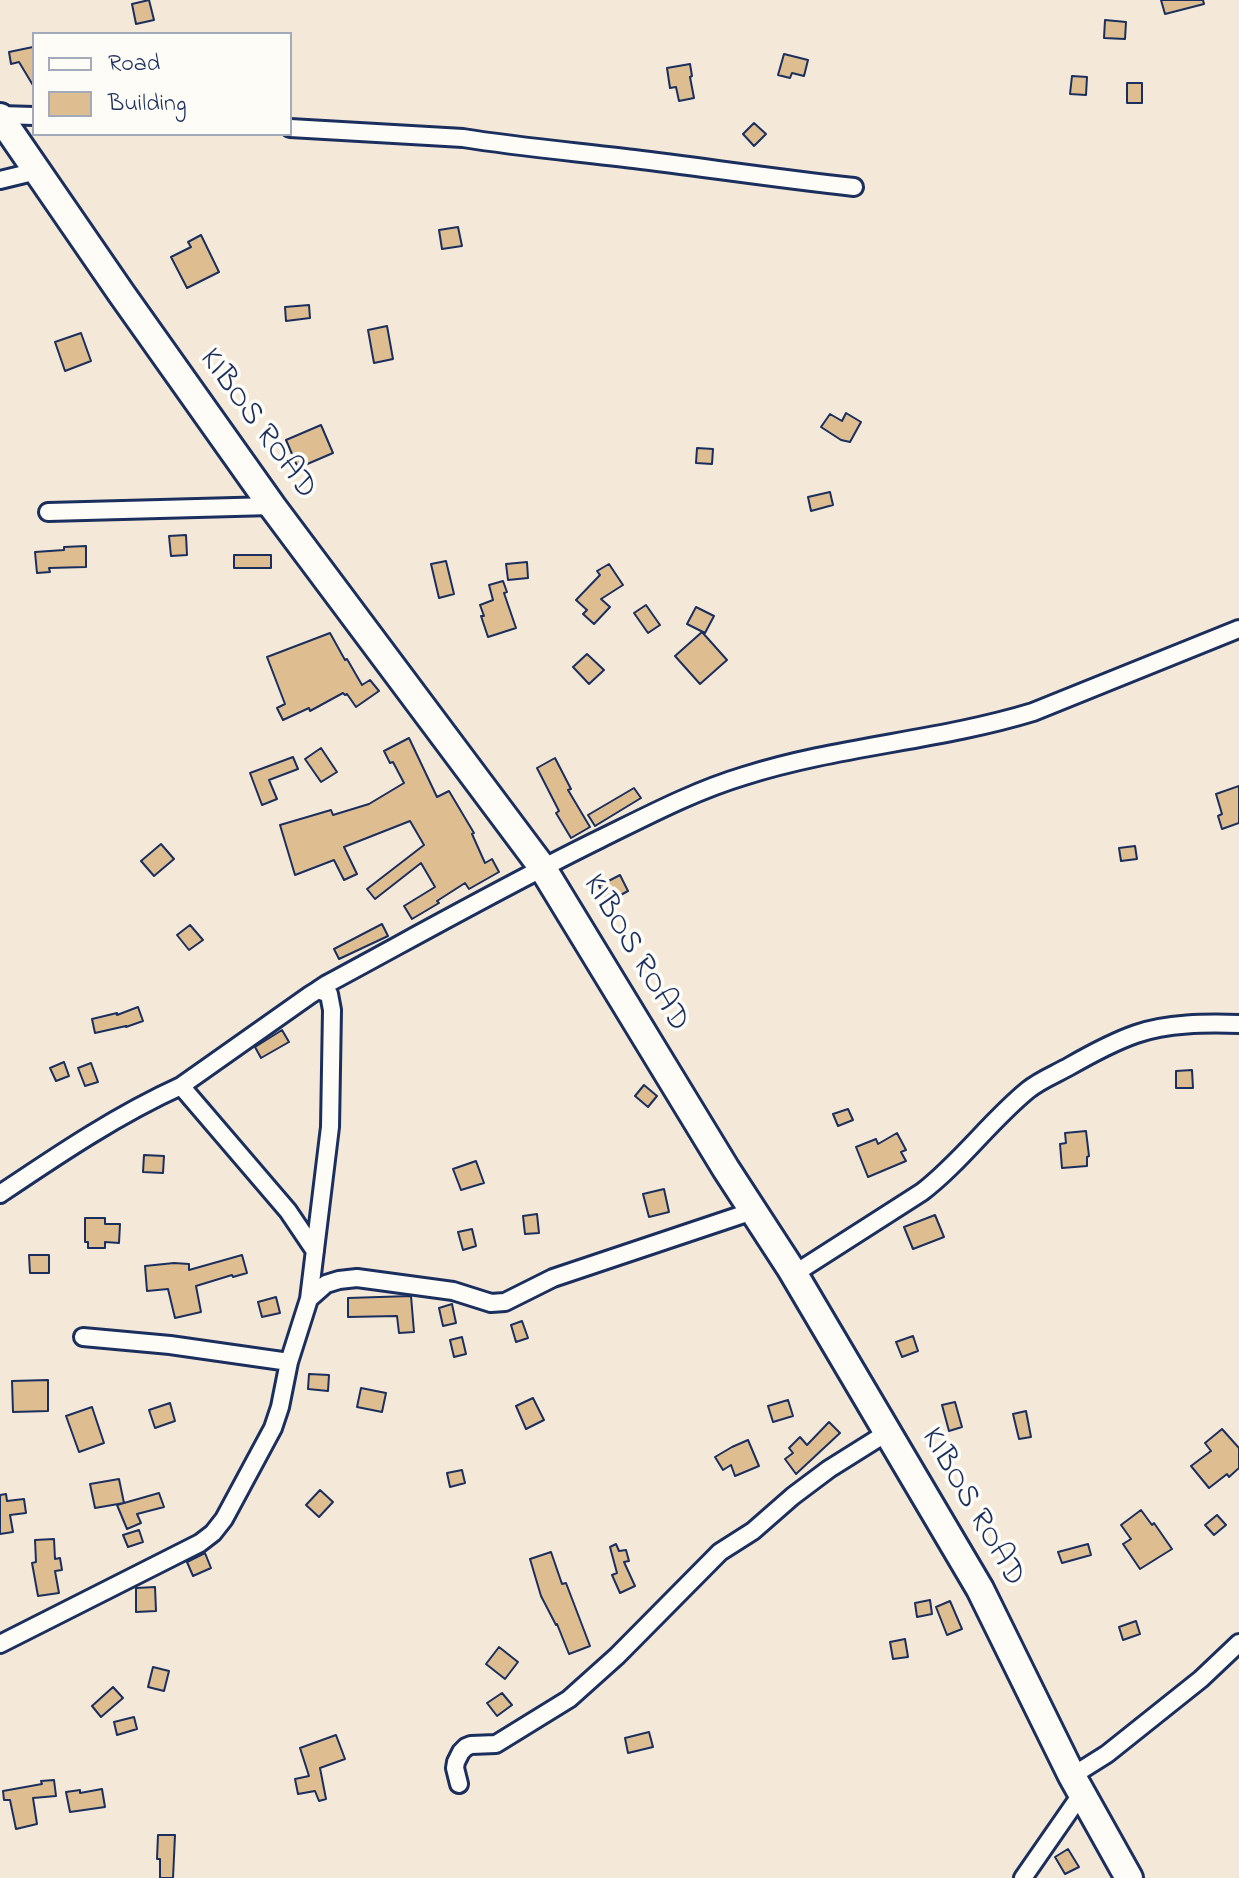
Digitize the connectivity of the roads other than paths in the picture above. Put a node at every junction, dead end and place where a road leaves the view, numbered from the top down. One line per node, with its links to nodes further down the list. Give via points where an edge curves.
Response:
1 (0, 116): 2 (street); 4 (main road, KIBOS ROAD)
2 (32, 116)
3 (292, 128): 6 (street, via 463,138)
4 (37, 171): 5 (street); 7 (main road, KIBOS ROAD)
5 (0, 180)
6 (854, 187)
7 (272, 506): 8 (street); 10 (main road, KIBOS ROAD)
8 (48, 512)
9 (1239, 629): 10 (street, via 1000,723 800,760 743,776 685,797)
10 (542, 867): 11 (street); 15 (main road, KIBOS ROAD)
11 (318, 990): 13 (street); 16 (street, via 329,994 332,1010 330,1127)
12 (1239, 1024): 17 (street, via 1139,1033 1041,1081 931,1185)
13 (181, 1086): 14 (street, via 74,1145); 16 (street, via 288,1211)
14 (0, 1194)
15 (753, 1211): 17 (main road, KIBOS ROAD); 18 (street, via 553,1278 505,1302 357,1278 326,1284)
16 (315, 1251): 18 (street)
17 (794, 1274): 21 (main road, KIBOS ROAD)
18 (309, 1299): 20 (street)
19 (83, 1337): 20 (street)
20 (289, 1362): 23 (street, via 273,1428 213,1533)
21 (888, 1432): 24 (street, via 829,1469 720,1552 569,1699 496,1744 466,1747 456,1762); 25 (main road, KIBOS ROAD, via 980,1589)
22 (1239, 1643): 25 (street)
23 (0, 1644)
24 (459, 1784)
25 (1077, 1784): 26 (street); 27 (main road, KIBOS ROAD)
26 (1023, 1878)
27 (1129, 1878)

